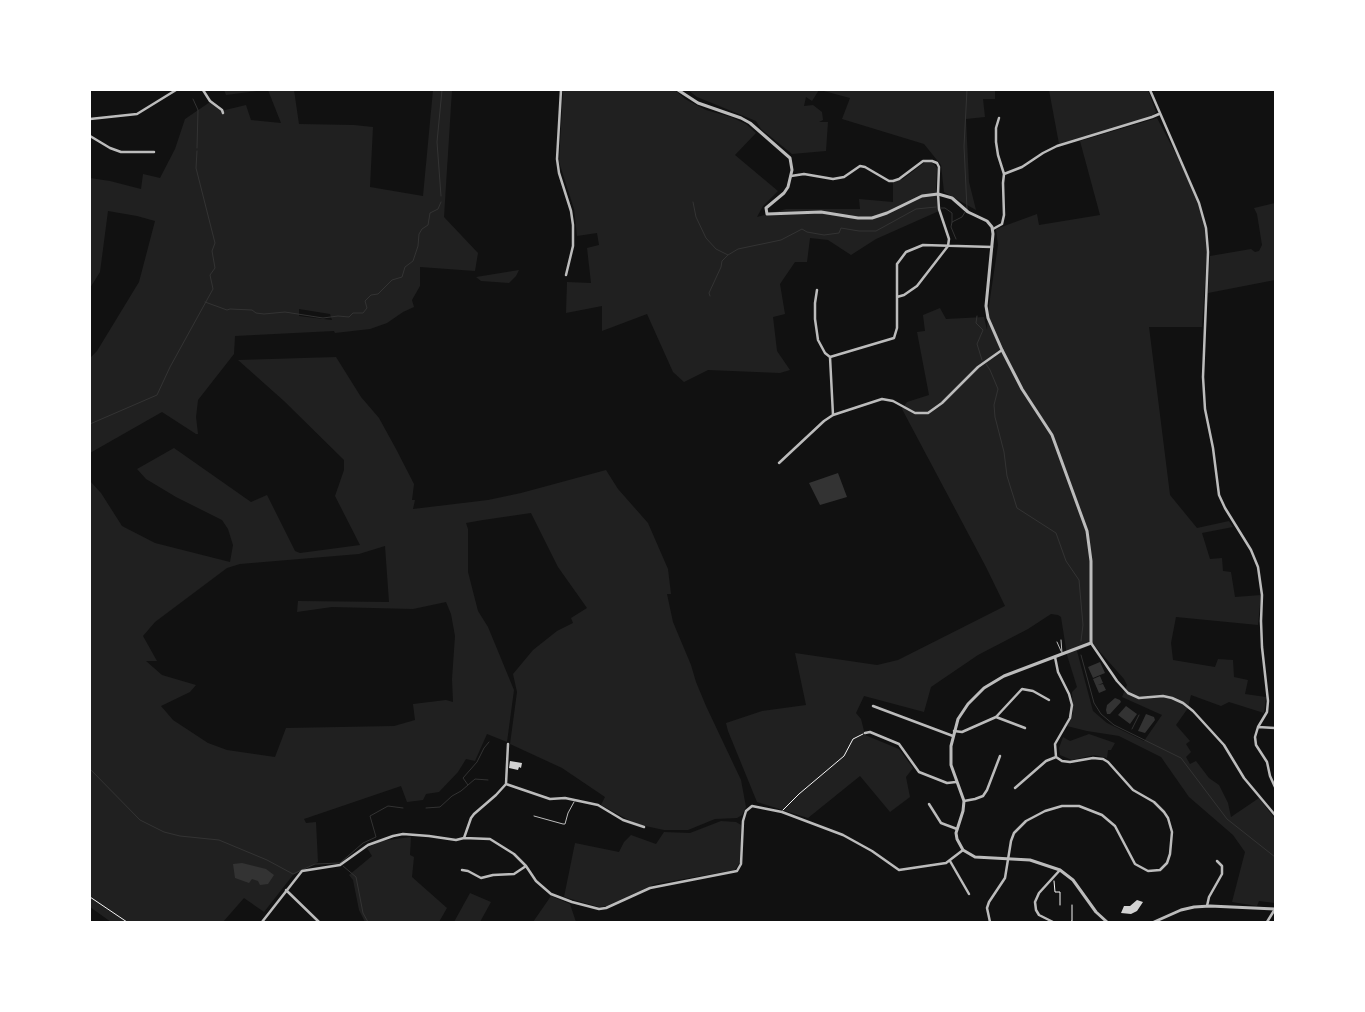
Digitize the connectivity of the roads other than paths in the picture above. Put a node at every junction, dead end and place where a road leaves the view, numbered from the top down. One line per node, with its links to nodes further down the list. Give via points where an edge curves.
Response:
1 (176, 90): 9 (street, via 137,114)
2 (203, 90): 6 (street)
3 (561, 90): 18 (street, via 558,174 573,225 573,246)
4 (678, 90): 13 (street, via 698,103 741,118 754,127 789,157)
5 (1150, 90): 7 (street)
6 (223, 113)
7 (1159, 114): 12 (street, via 1057,146); 34 (street, via 1199,202 1206,228 1204,403 1219,495 1256,560 1262,595 1268,701 1267,712)
8 (999, 118): 12 (street, via 997,149)
9 (90, 119)
10 (90, 136): 11 (street, via 121,152)
11 (154, 152)
12 (1004, 174): 15 (street, via 1003,222)
13 (791, 176): 14 (street, via 804,174 833,180 860,166 893,181 927,160 939,167); 14 (street, via 784,193 766,208 767,214 821,212 872,218 922,196)
14 (938, 194): 15 (street, via 952,198 968,212 987,221); 16 (street, via 942,220 950,239)
15 (993, 229): 17 (street)
16 (948, 246): 17 (street); 20 (street, via 917,286); 20 (street, via 923,245 903,255 898,264)
17 (992, 247): 21 (street, via 987,313)
18 (566, 275)
19 (817, 290): 22 (street, via 818,340)
20 (897, 297): 22 (street, via 894,338)
21 (1002, 350): 23 (street, via 928,412 915,413 882,399); 27 (street, via 1022,389 1052,435 1087,531 1091,561)
22 (830, 357): 23 (street)
23 (833, 415): 24 (street)
24 (779, 464)
25 (1061, 640): 28 (lane)
26 (1057, 642): 28 (lane)
27 (1090, 643): 28 (street); 49 (street, via 1128,693 1140,698 1172,698 1193,710 1224,745 1244,778)
28 (1062, 654): 29 (street)
29 (1055, 656): 36 (street, via 990,684 968,704); 41 (street, via 1072,705 1070,718 1055,744)
30 (1049, 700): 32 (street, via 1022,689)
31 (873, 706): 38 (street)
32 (996, 717): 33 (street); 36 (street, via 962,732)
33 (1025, 728)
34 (1258, 728): 35 (street); 44 (street, via 1256,745 1267,762)
35 (1275, 728)
36 (954, 731): 38 (street)
37 (865, 733): 42 (street, via 899,744 919,772 947,783)
38 (953, 736): 42 (street, via 950,755)
39 (508, 744): 43 (street)
40 (1000, 756): 47 (street, via 983,796)
41 (1056, 757): 45 (street, via 1046,761); 55 (street, via 1070,762 1103,759 1114,767 1132,790 1159,806 1171,826 1168,859 1157,871 1142,868 1135,864 1119,831 1107,819 1088,808 1070,806 1045,811 1019,827 1011,841)
42 (956, 782): 47 (street)
43 (506, 784): 46 (street, via 550,798); 53 (street, via 474,814)
44 (1275, 787)
45 (1015, 788)
46 (575, 800): 50 (lane, via 565,824); 51 (street, via 598,805 623,820)
47 (964, 801): 52 (street)
48 (929, 804): 52 (street, via 941,823)
49 (1275, 815)
50 (534, 816)
51 (644, 827)
52 (957, 829): 54 (street, via 956,839)
53 (464, 838): 58 (street, via 490,839); 61 (street, via 393,836 365,846 340,865 302,871)
54 (963, 850): 55 (street, via 975,857); 57 (street)
55 (1009, 859): 60 (street, via 1030,860); 67 (street, via 1005,878 987,908)
56 (1217, 860): 63 (street, via 1222,866 1222,874)
57 (950, 861): 58 (street, via 899,870 852,839 782,812 754,806 745,814 742,825 739,869 650,888 606,908 599,909 551,894 536,881); 62 (street)
58 (526, 866): 59 (street, via 514,874 481,878)
59 (462, 870)
60 (1060, 870): 68 (street, via 1035,902 1039,915); 69 (street, via 1073,880)
61 (286, 890): 65 (street); 66 (street)
62 (969, 894)
63 (1207, 906): 64 (street); 70 (street, via 1181,910)
64 (1275, 909): 71 (street)
65 (262, 922)
66 (319, 922)
67 (990, 922)
68 (1053, 922)
69 (1106, 922)
70 (1154, 922)
71 (1267, 922)

